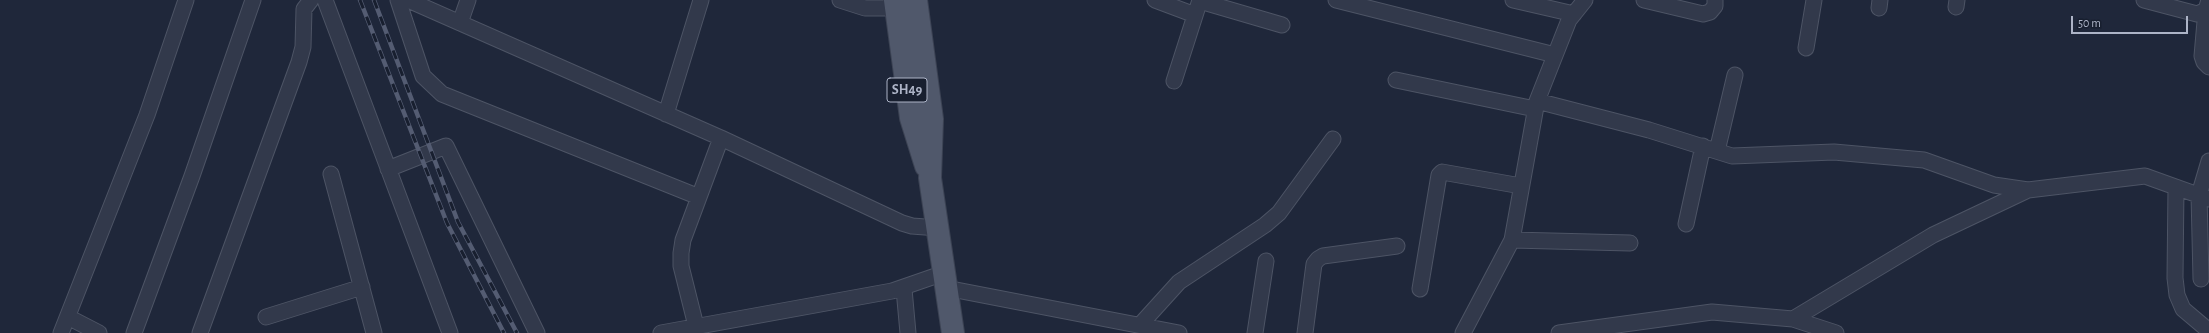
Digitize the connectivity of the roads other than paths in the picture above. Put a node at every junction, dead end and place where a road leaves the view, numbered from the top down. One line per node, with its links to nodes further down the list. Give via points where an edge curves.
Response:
1 (186, 0): 58 (street, via 147,115)
2 (253, 0): 67 (street)
3 (311, 0): 68 (street, via 304,9 303,47 299,62)
4 (325, 0): 39 (street)
5 (398, 0): 45 (street, via 423,76 442,94)
6 (408, 0): 24 (street)
7 (468, 0): 24 (street)
8 (701, 0): 33 (street)
9 (840, 0): 20 (street, via 865,8)
10 (916, 0): 41 (main road, SH49, via 932,119)
11 (1155, 0): 23 (street)
12 (1200, 0): 23 (street); 25 (street)
13 (1336, 0): 27 (street)
14 (1513, 0): 22 (street)
15 (1585, 0): 22 (street)
16 (1644, 0): 17 (street, via 1703,14 1710,12)
17 (1716, 0)
18 (1814, 0): 26 (street)
19 (2144, 0): 21 (street, via 2197,14)
20 (896, 4): 41 (main road, SH49, via 911,118)
21 (2207, 5): 28 (street, via 2202,56)
22 (1574, 14): 27 (street, via 1569,20)
23 (1195, 15): 31 (street)
24 (460, 23): 33 (street)
25 (1282, 25)
26 (1806, 48)
27 (1555, 55): 32 (street)
28 (2209, 67)
29 (1735, 75): 37 (street)
30 (1396, 80): 32 (street)
31 (1174, 81)
32 (1536, 105): 36 (street, via 1648,130); 42 (street)
33 (666, 114): 34 (street)
34 (721, 138): 45 (street); 48 (street, via 902,223)
35 (1333, 139): 61 (street, via 1279,213 1179,282 1167,292)
36 (1702, 146): 37 (street); 47 (street)
37 (1717, 151): 44 (street, via 1732,156 1834,152 1924,160 1994,185)
38 (2209, 161): 46 (street)
39 (388, 169): 70 (street); 71 (street, via 446,146)
40 (330, 174): 55 (street)
41 (930, 178): 48 (main road, SH49)
42 (1521, 186): 49 (street); 57 (street, via 1442,172 1439,175)
43 (2176, 187): 44 (street, via 2145,176); 46 (street); 64 (street, via 2177,294 2183,309)
44 (2028, 190): 60 (street, via 1933,235)
45 (699, 197): 62 (street, via 683,240 681,253 681,266)
46 (2204, 197): 53 (street)
47 (1686, 224)
48 (938, 228): 54 (main road, SH49)
49 (1512, 240): 50 (street); 78 (street)
50 (1630, 243)
51 (1397, 246): 77 (street, via 1323,256 1318,260 1314,264)
52 (1266, 261): 76 (street)
53 (2201, 279)
54 (945, 281): 56 (street); 61 (street); 74 (main road, SH49)
55 (362, 287): 59 (street); 69 (street)
56 (904, 289): 62 (street); 73 (street)
57 (1420, 289)
58 (68, 317): 65 (street); 66 (street)
59 (266, 318)
60 (1793, 319): 63 (street, via 1712,312); 80 (street)
61 (1140, 325): 75 (street)
62 (696, 326): 72 (street)
63 (1613, 329): 79 (street)
64 (2209, 331)
65 (61, 333)
66 (99, 333)
67 (134, 333)
68 (200, 333)
69 (374, 333)
70 (450, 333)
71 (537, 333)
72 (661, 333)
73 (908, 333)
74 (953, 333)
75 (1179, 333)
76 (1255, 333)
77 (1305, 333)
78 (1463, 333)
79 (1559, 333)
80 (1836, 333)

